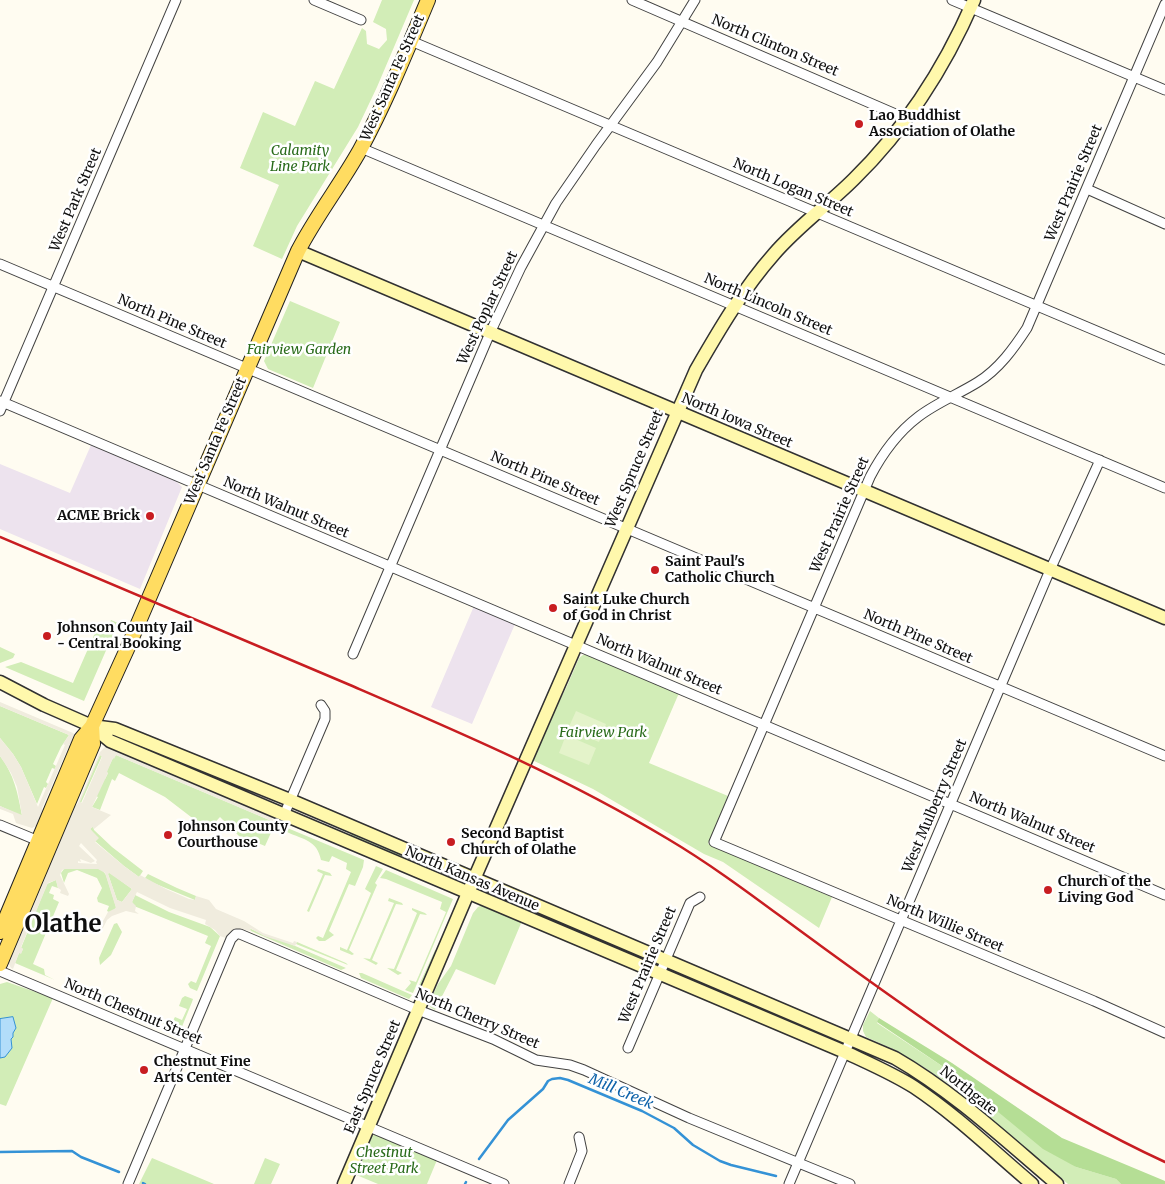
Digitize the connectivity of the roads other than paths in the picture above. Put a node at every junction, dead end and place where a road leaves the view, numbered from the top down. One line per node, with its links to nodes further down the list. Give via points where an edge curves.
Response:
1 (176, 0): 23 (street, West Park Street)
2 (314, 0): 9 (street)
3 (428, 0): 11 (main road, West Santa Fe Street)
4 (632, 0): 10 (street, North Clinton Street)
5 (695, 0): 10 (street, West Poplar Street)
6 (952, 0): 7 (street)
7 (972, 4): 12 (street); 14 (street, West Spruce Street, via 932,83)
8 (1165, 4): 12 (street, West Prairie Street)
9 (361, 20)
10 (683, 21): 14 (street, North Clinton Street); 15 (street, West Poplar Street)
11 (411, 41): 15 (street, North Logan Street); 16 (main road, West Santa Fe Street)
12 (1134, 77): 13 (street); 17 (street, West Prairie Street)
13 (1165, 90)
14 (907, 119): 18 (street, West Spruce Street, via 855,178)
15 (610, 126): 18 (street, North Logan Street); 20 (street, West Poplar Street)
16 (361, 148): 20 (street, North Lincoln Street); 21 (main road, West Santa Fe Street, via 312,223)
17 (1087, 189): 19 (street); 25 (street, West Prairie Street)
18 (816, 212): 24 (street, West Spruce Street, via 775,252); 25 (street, North Logan Street)
19 (1165, 224)
20 (543, 225): 24 (street, North Lincoln Street); 26 (street, West Poplar Street)
21 (298, 251): 26 (street, North Iowa Street); 28 (main road, West Santa Fe Street)
22 (0, 264): 23 (street, North Pine Street)
23 (53, 286): 28 (street, North Pine Street); 30 (street, West Park Street)
24 (735, 306): 29 (street, North Lincoln Street); 31 (street, West Spruce Street, via 696,370)
25 (1037, 306): 27 (street, North Logan Street); 29 (street, West Prairie Street, via 1014,349 980,381)
26 (490, 333): 31 (street, North Iowa Street); 32 (street, West Poplar Street)
27 (1165, 360)
28 (247, 368): 32 (street, North Pine Street); 34 (main road, West Santa Fe Street)
29 (951, 398): 33 (street, North Lincoln Street); 36 (street, West Prairie Street, via 919,416 893,441 880,458)
30 (1, 405): 34 (street, North Walnut Street)
31 (677, 412): 36 (street, North Iowa Street); 37 (street, West Spruce Street)
32 (440, 450): 37 (street, North Pine Street); 38 (street, West Poplar Street)
33 (1100, 460): 35 (street, North Lincoln Street); 39 (street, West Mulberry Street)
34 (198, 485): 38 (street, North Walnut Street); 48 (main road, West Santa Fe Street)
35 (1165, 488)
36 (864, 491): 39 (street, North Iowa Street); 40 (street, West Prairie Street)
37 (626, 528): 40 (street, North Pine Street); 42 (street, West Spruce Street)
38 (390, 567): 42 (street, North Walnut Street); 43 (street, West Poplar Street)
39 (1050, 570): 41 (street, North Iowa Street); 45 (street, West Mulberry Street)
40 (814, 608): 45 (street, North Pine Street); 47 (street, West Prairie Street)
41 (1165, 618)
42 (576, 645): 47 (street, North Walnut Street); 56 (street, West Spruce Street)
43 (353, 654)
44 (0, 682): 48 (street, North Kansas Avenue)
45 (1000, 687): 49 (street, North Pine Street); 51 (street, West Mulberry Street)
46 (321, 705): 50 (street, via 325,711 324,719)
47 (764, 725): 51 (street, North Walnut Street); 54 (street, West Prairie Street)
48 (92, 726): 50 (street, North Kansas Avenue, via 115,729); 52 (street, North Kansas Avenue, via 110,741); 55 (main road, West Santa Fe Street, via 81,739)
49 (1165, 756)
50 (290, 800): 52 (street); 56 (street, North Kansas Avenue)
51 (950, 804): 58 (street, North Walnut Street); 60 (street, West Mulberry Street)
52 (284, 815): 57 (street, North Kansas Avenue)
53 (0, 825): 55 (street)
54 (714, 842): 60 (street, North Willie Street)
55 (43, 843): 61 (main road); 63 (main road)
56 (474, 878): 57 (street, West Spruce Street); 62 (street, North Kansas Avenue)
57 (468, 893): 65 (street, North Kansas Avenue); 66 (street, West Spruce Street)
58 (1165, 895)
59 (700, 897): 62 (street, West Prairie Street, via 690,903)
60 (901, 921): 67 (street, North Willie Street); 68 (street, West Mulberry Street)
61 (0, 932)
62 (666, 959): 65 (street, West Prairie Street); 68 (street, North Kansas Avenue)
63 (0, 964)
64 (0, 972): 70 (street, North Chestnut Street)
65 (659, 974): 69 (street, West Prairie Street); 71 (street, North Kansas Avenue)
66 (418, 1010): 70 (street, North Cherry Street, via 240,934 234,936); 72 (street, East Spruce Street); 74 (street, North Cherry Street, via 493,1039 536,1060 584,1070)
67 (1165, 1033)
68 (851, 1038): 71 (street, West Mulberry Street); 82 (street, Northgate, via 895,1058 950,1093)
69 (628, 1048)
70 (185, 1049): 72 (street, North Chestnut Street); 75 (street)
71 (845, 1052): 74 (street, West Mulberry Street); 81 (street, via 913,1086)
72 (369, 1126): 76 (street, East Spruce Street); 77 (street, North Chestnut Street)
73 (580, 1137): 78 (street, via 582,1151)
74 (798, 1164): 79 (street, West Mulberry Street); 80 (street, North Cherry Street)
75 (128, 1184)
76 (344, 1184)
77 (504, 1184)
78 (569, 1184)
79 (789, 1184)
80 (850, 1184)
81 (1032, 1184)
82 (1057, 1184)

